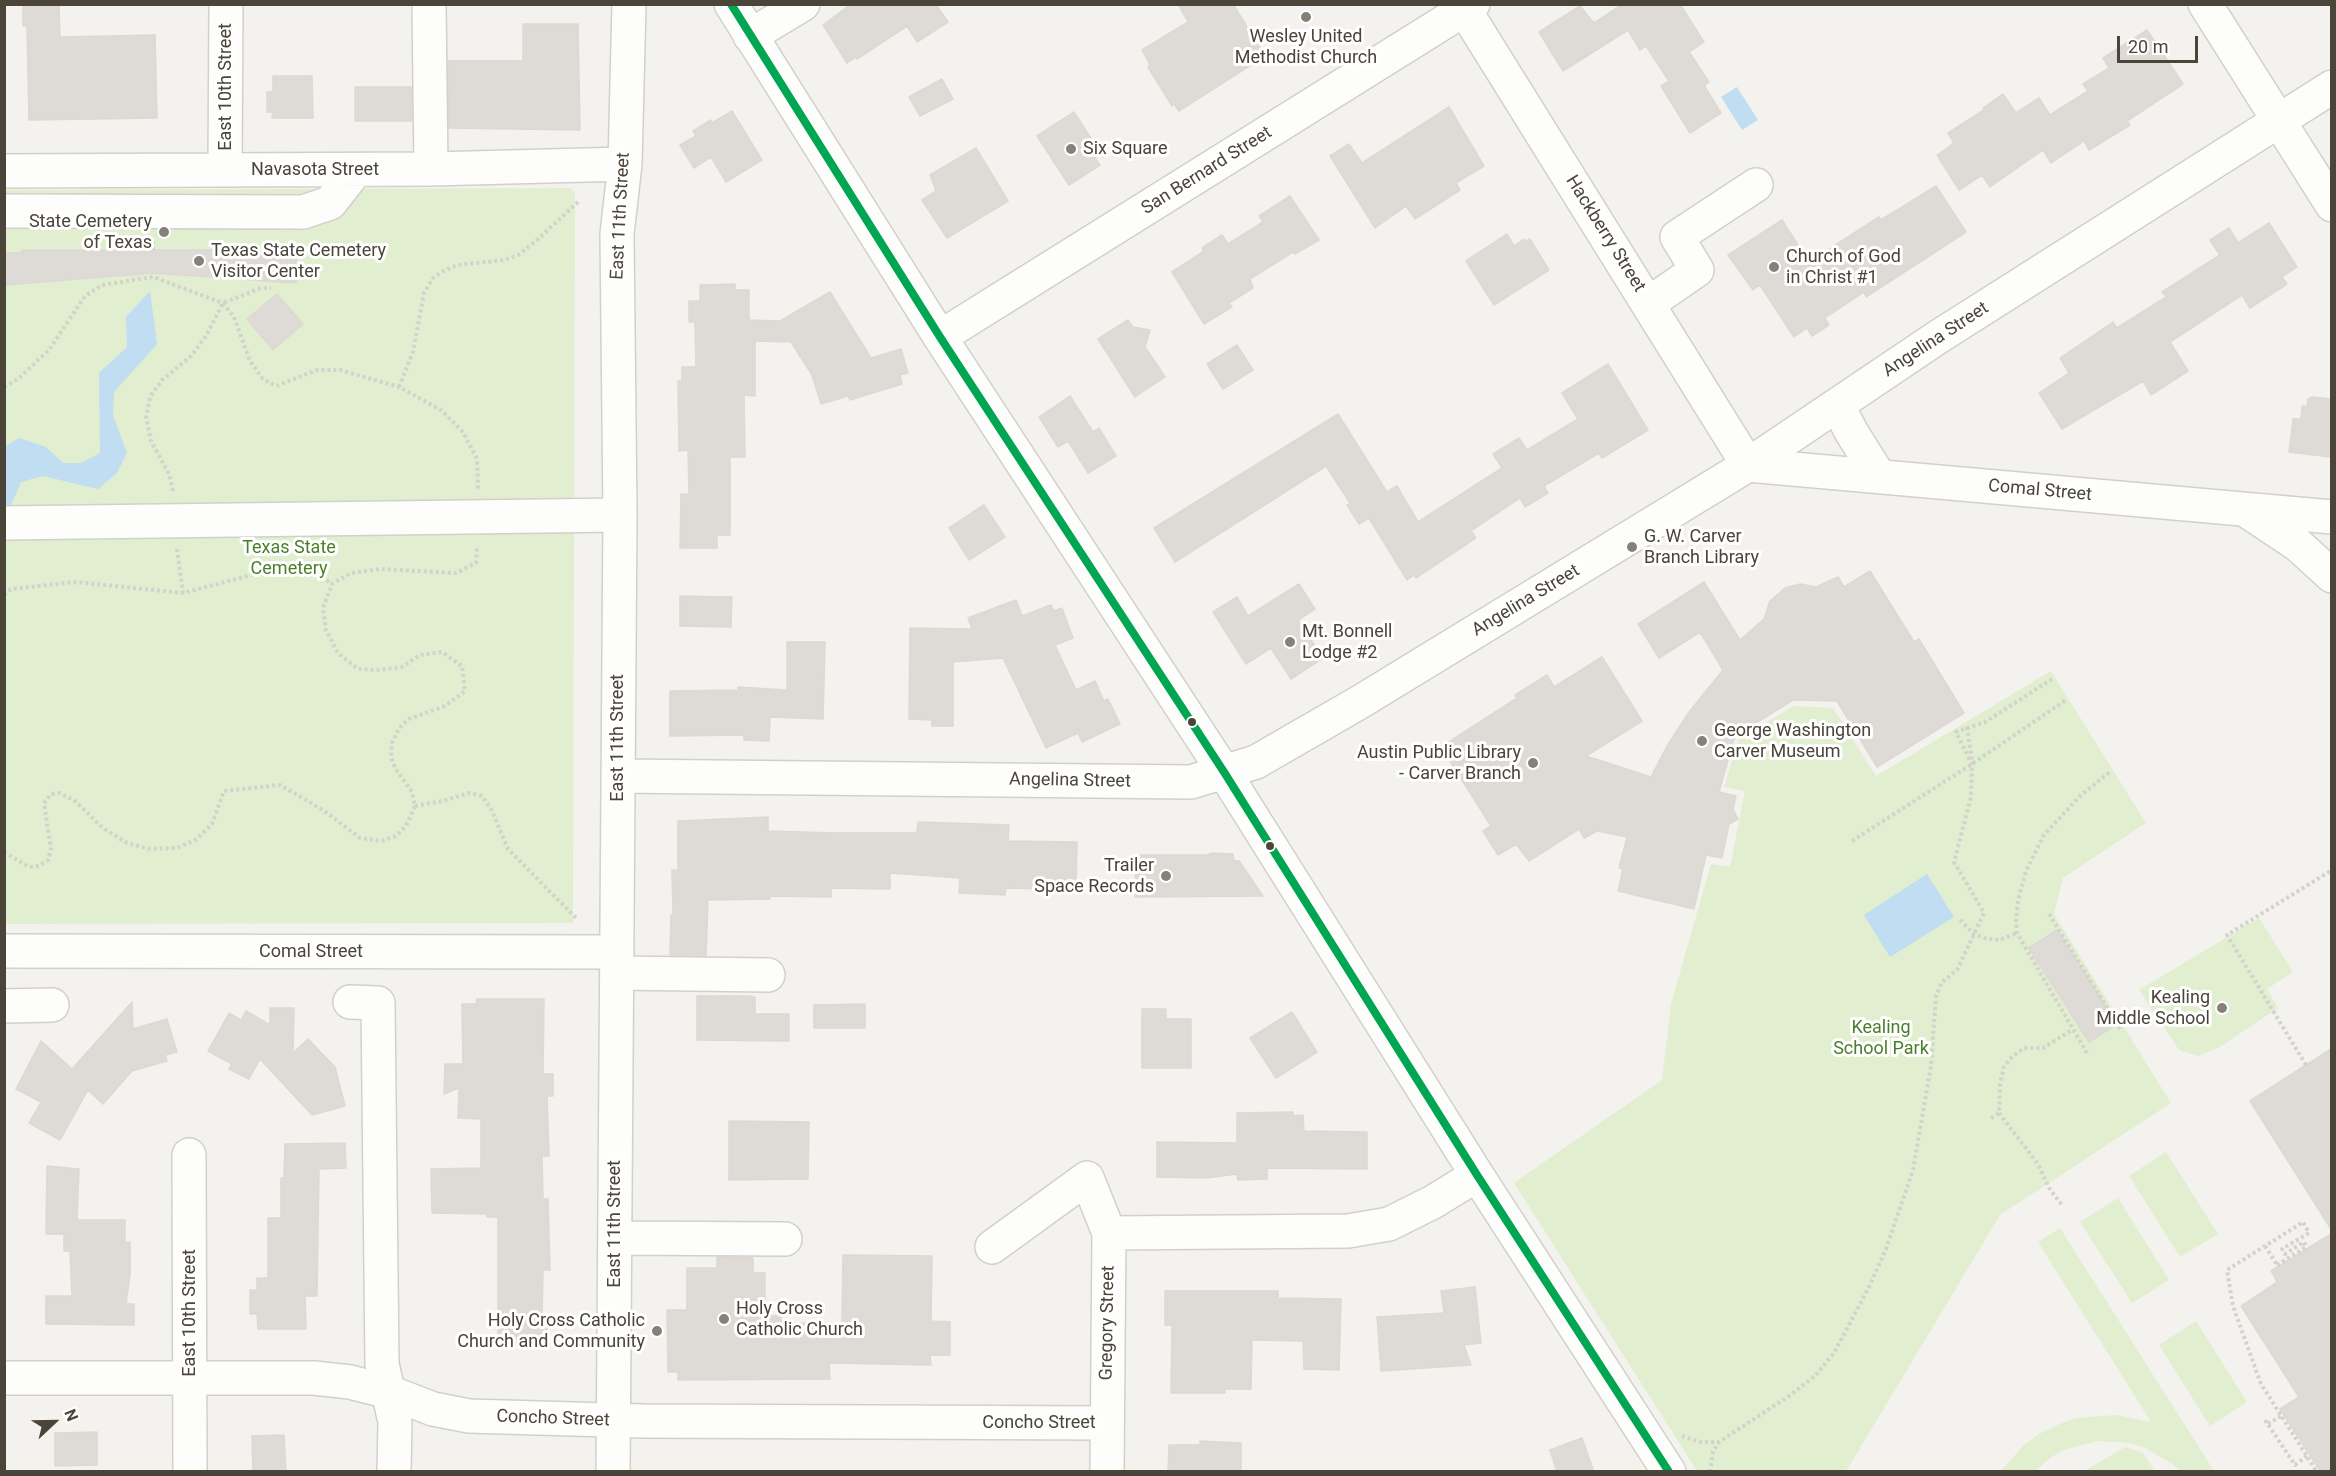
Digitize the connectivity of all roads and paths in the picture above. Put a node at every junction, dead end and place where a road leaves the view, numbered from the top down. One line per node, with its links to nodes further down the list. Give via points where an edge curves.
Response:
1 (226, 4): 13 (street, East 10th Street)
2 (429, 4): 12 (street)
3 (628, 4): 11 (street, East 11th Street)
4 (731, 4): 8 (street)
5 (803, 4): 8 (street)
6 (2205, 4): 10 (street)
7 (1466, 6): 24 (street, Hackberry Street); 25 (street, San Bernard Street)
8 (750, 36): 25 (street)
9 (2331, 87): 10 (street, Angelina Street)
10 (2279, 122): 18 (street); 28 (street, Angelina Street, via 1938,337)
11 (625, 164): 12 (street, Navasota Street); 32 (street, East 11th Street, via 616,234)
12 (431, 169): 14 (street, Navasota Street)
13 (225, 170): 14 (street, Navasota Street); 15 (street, Navasota Street)
14 (356, 170): 19 (street, via 330,203 303,212)
15 (4, 171)
16 (1756, 184): 24 (street, via 1677,237 1697,270)
17 (578, 201): 27 (path, via 519,255 458,265 433,278 424,293 413,351)
18 (2331, 205)
19 (4, 211)
20 (153, 242): 21 (path)
21 (153, 250)
22 (271, 288): 23 (path)
23 (223, 303): 26 (path, via 153,275 102,285 85,296 49,350); 27 (path, via 234,317 250,361 263,379 276,386 317,370 340,370); 35 (path, via 191,356 162,380 150,398 146,417 151,441 169,474 174,497)
24 (1648, 303): 29 (street, Hackberry Street)
25 (940, 337): 46 (street)
26 (4, 387)
27 (399, 387): 33 (path, via 441,410 464,432 477,459)
28 (1838, 405): 29 (street, Angelina Street); 30 (street)
29 (1748, 465): 30 (street, Comal Street); 46 (street, Angelina Street, via 1360,702 1256,762)
30 (1879, 476): 31 (street, Comal Street)
31 (2246, 510): 34 (street, Comal Street); 37 (street, via 2298,545)
32 (620, 515): 33 (street); 47 (street, East 11th Street)
33 (478, 517): 35 (street); 38 (path, via 476,563 456,573 381,569 351,573)
34 (2331, 517)
35 (172, 521): 36 (street); 39 (path)
36 (4, 523)
37 (2331, 576)
38 (332, 584): 39 (path, via 319,575 260,573); 48 (path, via 323,608 326,630 338,653 358,669 402,667 420,655 442,651 462,666 465,691 445,706 409,719 392,743 395,768 412,792)
39 (183, 593): 40 (path, via 75,582 11,589)
40 (4, 595)
41 (2052, 679): 43 (path, via 1985,722)
42 (2066, 700): 44 (path)
43 (1966, 727): 44 (path); 44 (path, via 1956,732)
44 (1972, 765): 49 (path); 56 (path, via 1971,797 1954,862 1984,913)
45 (2111, 771): 55 (path, via 2060,816 2034,851 2018,900)
46 (1224, 772): 47 (street, Angelina Street, via 1191,782); 70 (street)
47 (618, 776): 58 (street, East 11th Street)
48 (415, 806): 50 (path, via 406,826 396,836 381,841 360,838 280,785 224,791 212,824 197,839 177,848 150,849 127,843 103,828 74,800 59,793 51,794 45,803 51,849 48,860 29,867); 53 (path, via 469,793 482,796 508,849)
49 (1852, 842)
50 (4, 852)
51 (2331, 870): 66 (path, via 2227,935)
52 (2049, 914): 64 (path)
53 (576, 918)
54 (1960, 920): 56 (path)
55 (2017, 933): 56 (path, via 1999,940); 63 (path)
56 (1974, 934): 84 (path, via 1957,970 1942,982 1936,995 1931,1066 1912,1170 1905,1198 1869,1287 1834,1353 1815,1376)
57 (4, 951): 58 (street, Comal Street)
58 (617, 962): 59 (street, Comal Street); 73 (street, East 11th Street)
59 (768, 975)
60 (351, 1002): 79 (street, via 378,1004 382,1364)
61 (52, 1005): 62 (street)
62 (4, 1006)
63 (2072, 1030): 65 (path); 67 (path, via 2043,1048 2024,1048 2011,1058 2000,1084)
64 (2121, 1030)
65 (2087, 1053)
66 (2306, 1065)
67 (1999, 1113): 68 (path); 71 (path, via 2038,1164)
68 (1991, 1118)
69 (189, 1155): 77 (street, East 10th Street)
70 (1477, 1175): 72 (street, via 1389,1224 1348,1231); 90 (street)
71 (2062, 1205)
72 (1109, 1233): 76 (street, Gregory Street, via 1087,1178); 82 (street, Gregory Street)
73 (615, 1238): 74 (street); 81 (street, East 11th Street)
74 (785, 1239)
75 (2265, 1246): 75 (path, via 2303,1222 2309,1233 2282,1249 2285,1254 2304,1242 2307,1247 2277,1266); 80 (path, via 2227,1270 2233,1306 2260,1384)
76 (992, 1247)
77 (190, 1377): 78 (street, Concho Street); 79 (street, Concho Street, via 314,1378); 86 (street, East 10th Street)
78 (4, 1378)
79 (389, 1392): 81 (street, Concho Street, via 432,1409 469,1416); 87 (street, via 395,1422)
80 (2281, 1416): 85 (path); 85 (path, via 2266,1422 2295,1465)
81 (613, 1420): 82 (street, Concho Street); 88 (street, East 11th Street)
82 (1106, 1423): 89 (street, Gregory Street)
83 (1681, 1436): 84 (path, via 1692,1441)
84 (1719, 1442): 91 (path)
85 (2307, 1456): 92 (path)
86 (190, 1472)
87 (394, 1472)
88 (614, 1472)
89 (1107, 1472)
90 (1670, 1472)
91 (1710, 1472)
92 (2317, 1472)

